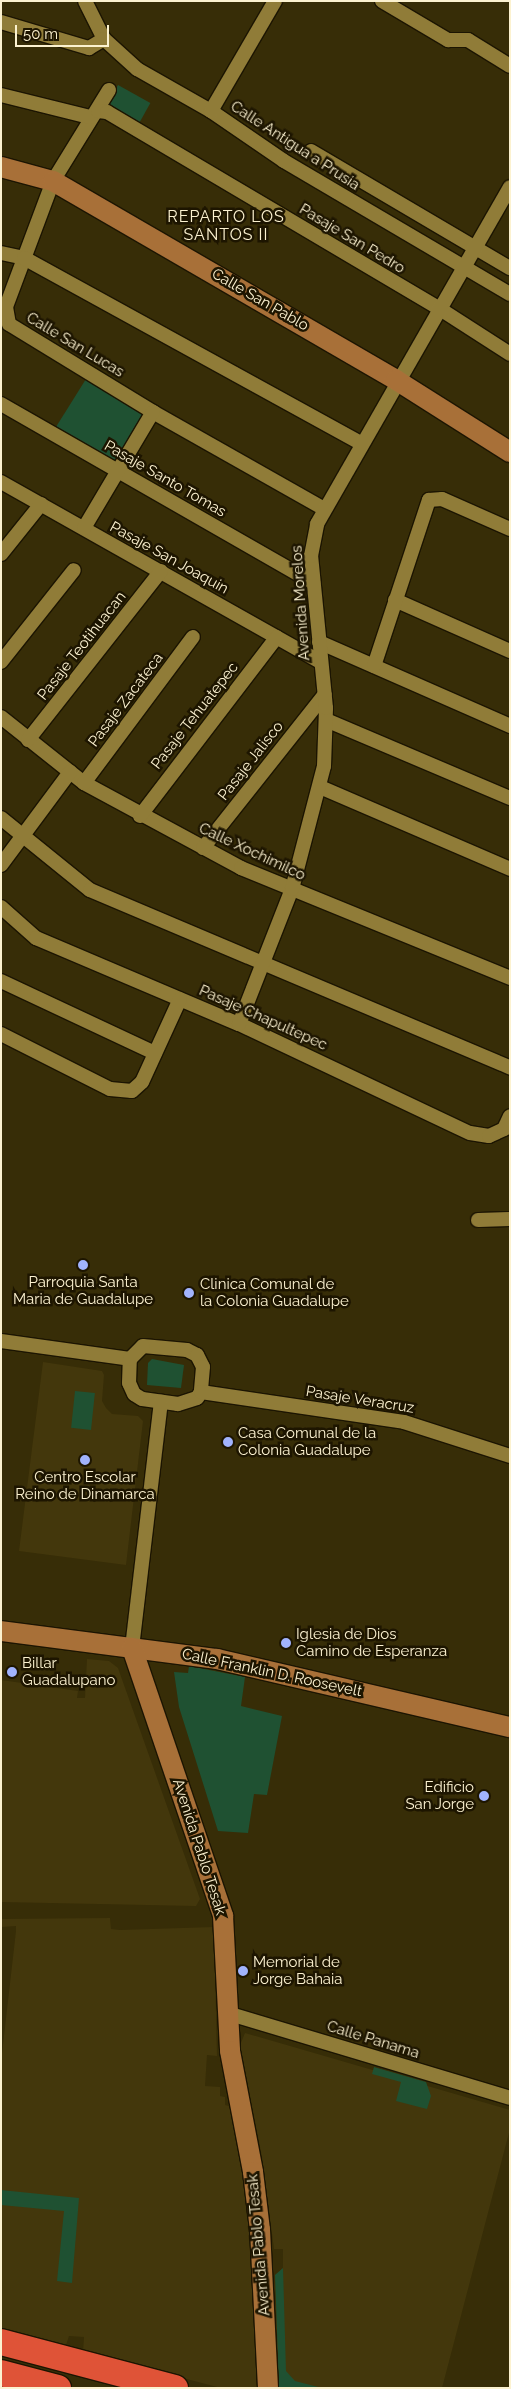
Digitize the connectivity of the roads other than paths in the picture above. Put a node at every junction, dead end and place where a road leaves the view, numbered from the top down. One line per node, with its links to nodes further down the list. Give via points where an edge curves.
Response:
1 (85, 1): 5 (street, Calle Antigua a Prusia)
2 (275, 1): 9 (street)
3 (382, 1): 6 (street, via 448,40 468,40)
4 (1, 22): 5 (street, via 89,48)
5 (104, 39): 9 (street, Calle Antigua a Prusia, via 137,69)
6 (510, 66)
7 (109, 90): 10 (street, Calle San Lucas)
8 (1, 95): 10 (street, Pasaje San Pedro)
9 (210, 111): 18 (street, Calle Antigua a Prusia, via 284,161)
10 (94, 114): 13 (street, Calle San Lucas); 21 (street, Pasaje San Pedro, via 106,112)
11 (311, 151): 15 (street)
12 (1, 167): 13 (street, Calle San Pablo)
13 (53, 181): 17 (street, Calle San Lucas); 24 (street, Calle San Pablo)
14 (510, 187): 15 (street, Avenida Morelos)
15 (475, 247): 18 (street, Avenida Morelos); 19 (street)
16 (1, 253): 17 (street)
17 (24, 258): 22 (street, Calle San Lucas, via 6,307); 27 (street)
18 (464, 266): 20 (street, Calle Antigua a Prusia); 21 (street, Avenida Morelos)
19 (510, 268)
20 (510, 294)
21 (440, 309): 23 (street, Pasaje San Pedro); 24 (street, Avenida Morelos)
22 (4, 323): 26 (street, Calle San Lucas)
23 (510, 354)
24 (396, 380): 27 (street, Avenida Morelos); 28 (street, Calle San Pablo)
25 (1, 404): 29 (street, Pasaje Santo Tomas)
26 (153, 412): 29 (street); 32 (street, Calle San Lucas)
27 (361, 443): 32 (street, Avenida Morelos)
28 (510, 452)
29 (118, 471): 33 (street); 38 (street, Pasaje Santo Tomas)
30 (1, 482): 31 (street, Pasaje San Joaquin)
31 (41, 504): 33 (street, Pasaje San Joaquin); 35 (street)
32 (323, 508): 38 (street, Avenida Morelos, via 312,540)
33 (84, 528): 37 (street, Pasaje San Joaquin)
34 (510, 529): 39 (street, via 442,499 429,500)
35 (1, 554)
36 (74, 570): 44 (street)
37 (161, 571): 41 (street, Pasaje San Joaquin); 51 (street, Pasaje Teotihuacan)
38 (313, 583): 42 (street, Avenida Morelos)
39 (395, 600): 43 (street); 46 (street)
40 (193, 637): 53 (street, Pasaje Zacateca)
41 (277, 637): 45 (street, Pasaje San Joaquin); 56 (street, Pasaje Tehuatepec)
42 (319, 642): 45 (street, Avenida Morelos); 46 (street)
43 (510, 651)
44 (1, 662)
45 (321, 662): 47 (street, Avenida Morelos)
46 (374, 666): 50 (street)
47 (325, 694): 49 (street, Avenida Morelos); 59 (street, Pasaje Jalisco)
48 (1, 717): 51 (street, Calle Xochimilco)
49 (326, 720): 54 (street, Avenida Morelos); 55 (street)
50 (510, 726)
51 (28, 740): 52 (street, Calle Xochimilco)
52 (70, 772): 53 (street, Calle Xochimilco); 58 (street)
53 (84, 783): 56 (street, Calle Xochimilco)
54 (320, 787): 61 (street); 62 (street, Avenida Morelos)
55 (510, 798)
56 (140, 816): 59 (street, Calle Xochimilco)
57 (1, 818): 58 (street)
58 (24, 835): 60 (street); 64 (street, via 90,890)
59 (203, 848): 62 (street, Calle Xochimilco)
60 (1, 865)
61 (510, 869)
62 (292, 889): 64 (street, Avenida Morelos); 65 (street, Calle Xochimilco)
63 (1, 907): 67 (street, Pasaje Chapultepec, via 36,938)
64 (263, 963): 68 (street, Avenida Morelos); 71 (street)
65 (510, 978)
66 (1, 981): 70 (street)
67 (180, 999): 68 (street, Pasaje Chapultepec); 70 (street)
68 (239, 1024): 72 (street, Pasaje Chapultepec, via 470,1133 490,1136 504,1129)
69 (1, 1034): 70 (street, via 122,1093 132,1091 142,1082)
70 (155, 1053)
71 (510, 1067)
72 (510, 1116)
73 (510, 1219): 74 (street)
74 (478, 1220)
75 (1, 1341): 76 (street)
76 (130, 1359): 77 (street, via 143,1346 187,1350 197,1356 203,1368); 78 (street, via 130,1389 142,1399)
77 (201, 1392): 78 (street, via 187,1402); 79 (street, Pasaje Veracruz, via 404,1422)
78 (161, 1402): 81 (street, Avenida Pablo Tesak)
79 (510, 1456)
80 (1, 1631): 81 (street, Calle Franklin D. Roosevelt)
81 (132, 1648): 82 (street, Calle Franklin D. Roosevelt, via 217,1659 284,1673); 83 (street, Avenida Pablo Tesak, via 223,1916)
82 (510, 1727)
83 (227, 2013): 84 (street, Calle Panama); 93 (street, Avenida Pablo Tesak, via 230,2051 254,2172)
84 (510, 2098)
85 (1, 2342): 86 (highway)
86 (38, 2351): 87 (highway); 89 (highway, via 46,2358 48,2370 44,2375)
87 (74, 2361): 91 (highway, via 61,2363 56,2370 56,2380); 92 (highway)
88 (1, 2373): 89 (highway)
89 (27, 2380): 90 (highway)
90 (58, 2388)
91 (64, 2388)
92 (175, 2388)
93 (268, 2388)

